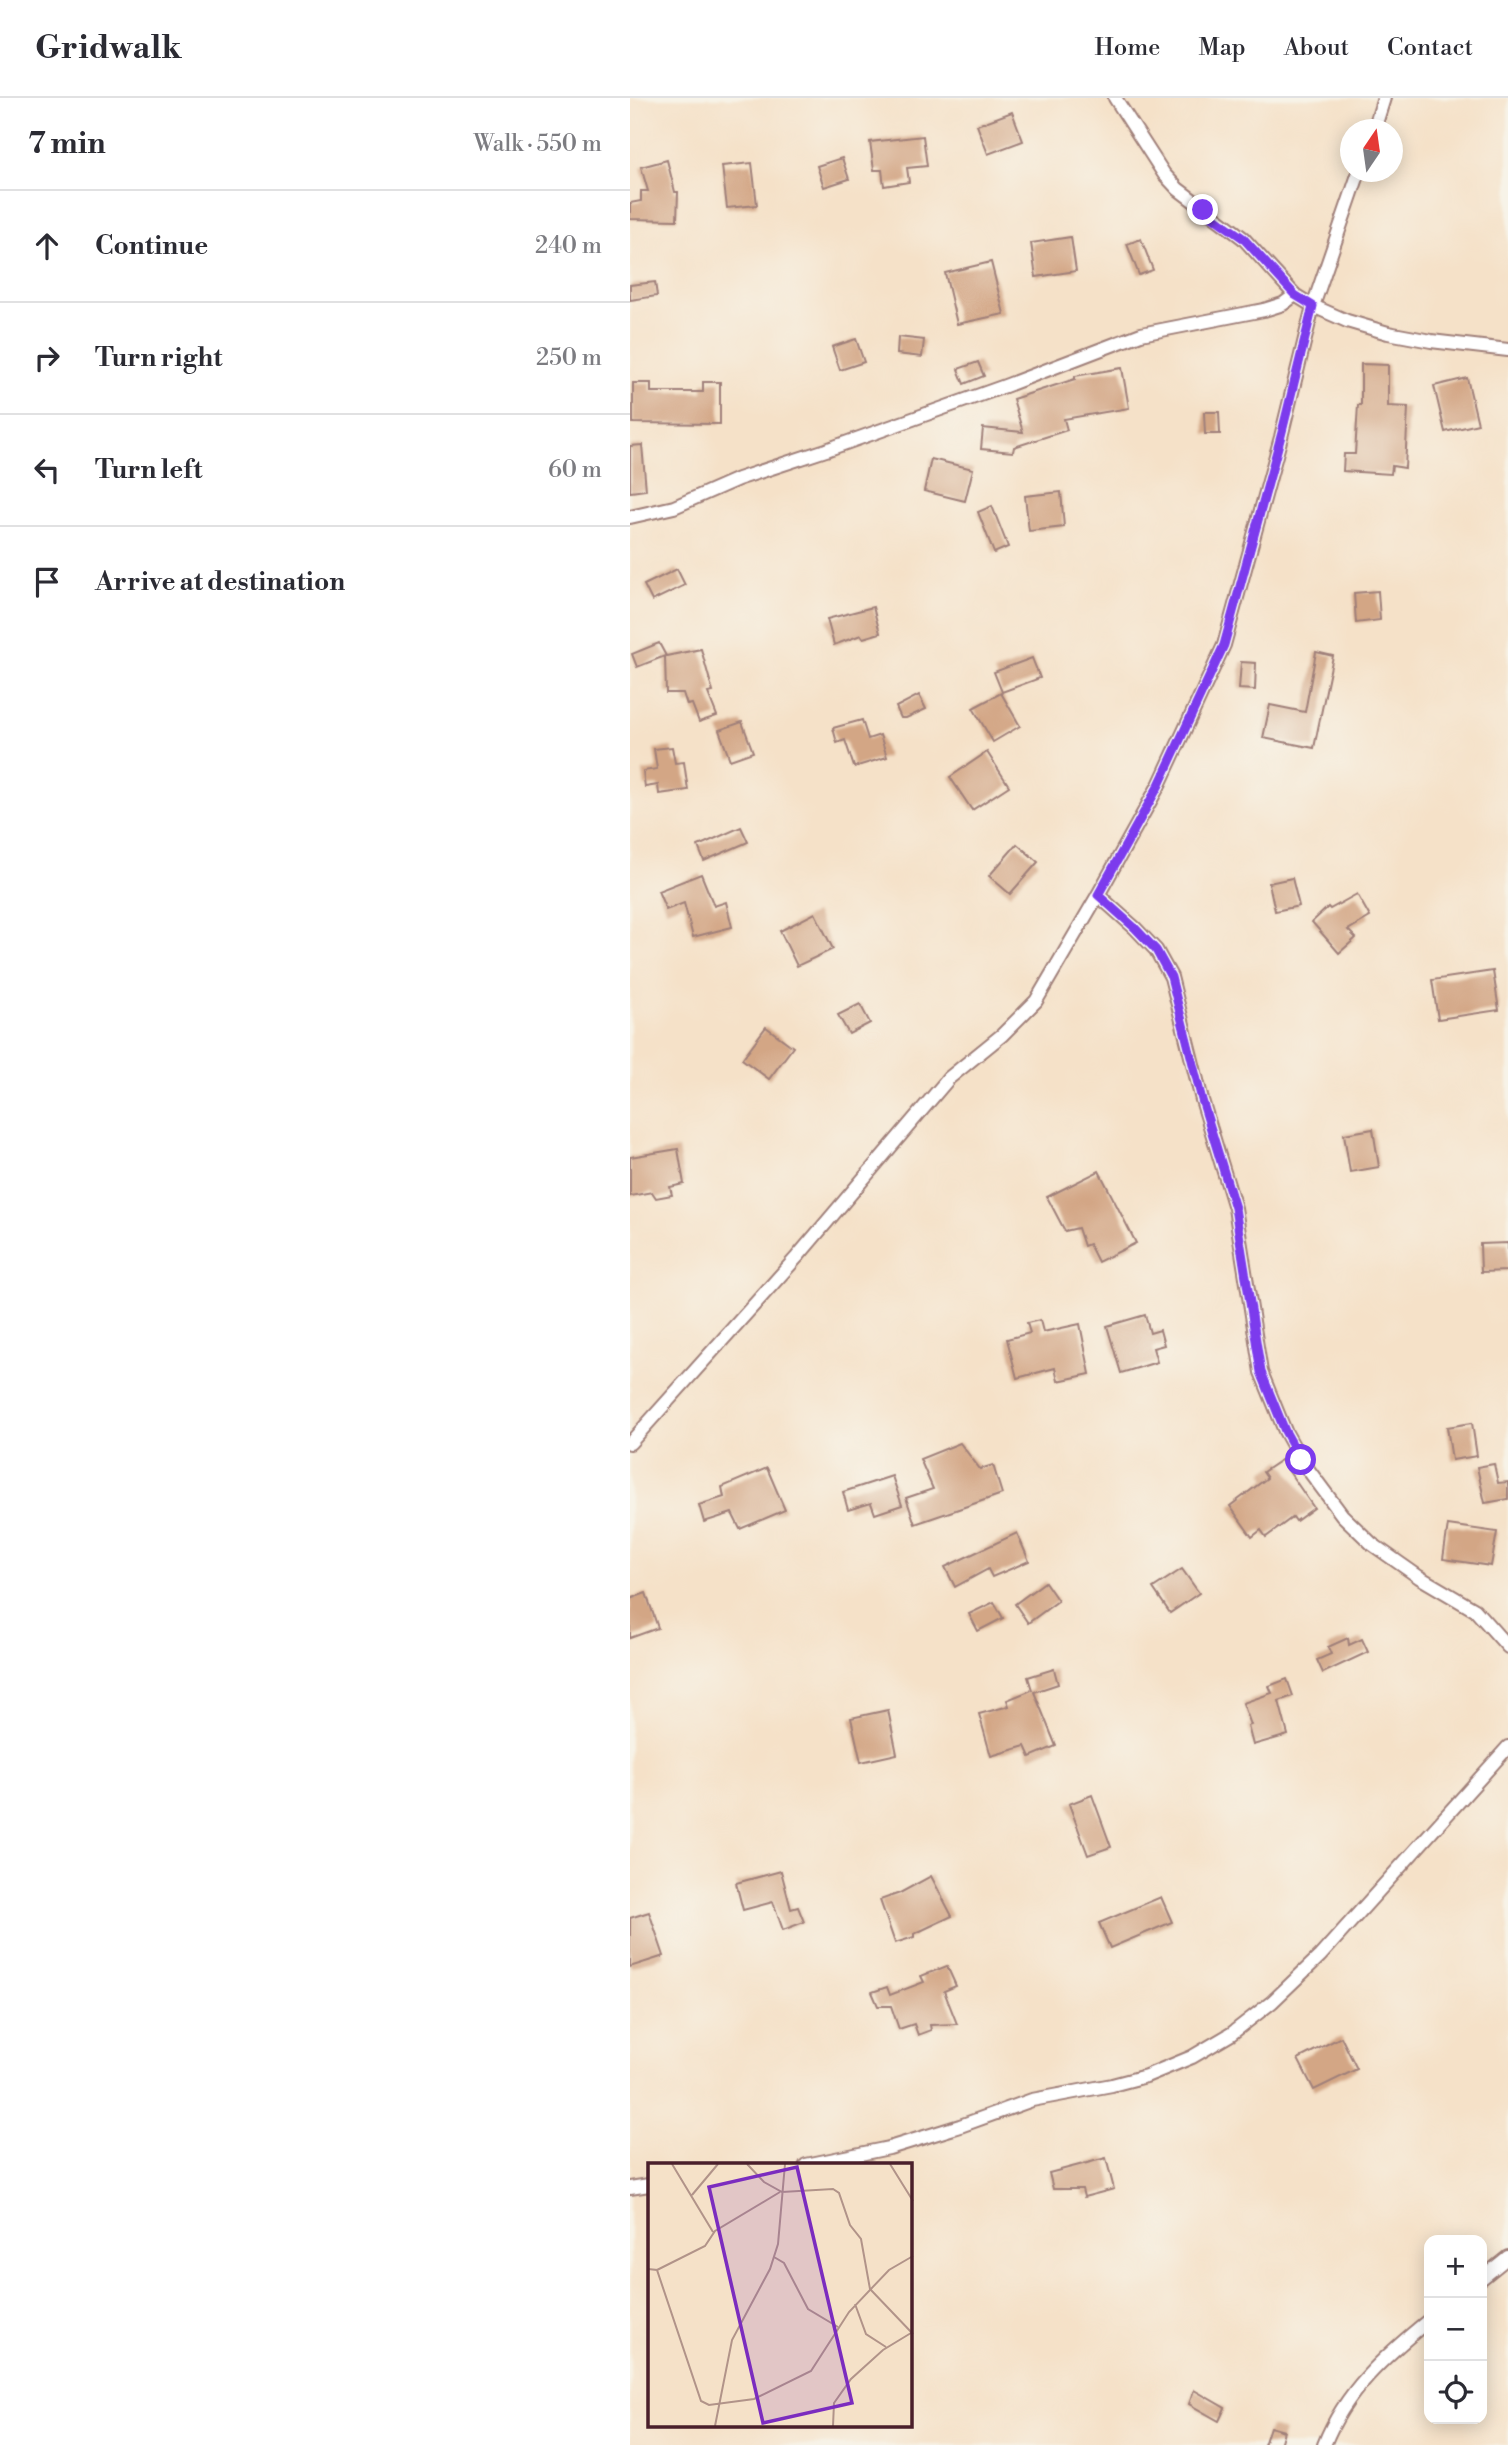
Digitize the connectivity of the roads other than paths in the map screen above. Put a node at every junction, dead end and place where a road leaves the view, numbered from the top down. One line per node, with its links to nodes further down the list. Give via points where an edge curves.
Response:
1 (1115, 98): 5 (street, via 1164,174 1243,238)
2 (1384, 98): 3 (street)
3 (1377, 119)
4 (1356, 182): 6 (street)
5 (1295, 295): 6 (street); 8 (street, via 1264,310 1141,334 674,506)
6 (1313, 306): 7 (street, via 1388,333); 9 (street, via 1224,645 1159,785)
7 (1508, 350)
8 (630, 517)
9 (1098, 895): 10 (street, via 1035,1001 949,1078); 11 (street, via 1156,950 1171,977 1198,1089 1235,1208 1261,1372 1285,1431 1342,1515 1372,1544 1475,1610)
10 (630, 1443)
11 (1508, 1647)
12 (1508, 1747): 13 (street, via 1320,1956 1231,2034 1146,2076 1032,2101 889,2148)
13 (816, 2163)
14 (648, 2185): 15 (street)
15 (630, 2188)
16 (1508, 2257): 17 (street)
17 (1487, 2274)
18 (1424, 2324): 19 (street, via 1380,2361 1344,2406)
19 (1324, 2445)

